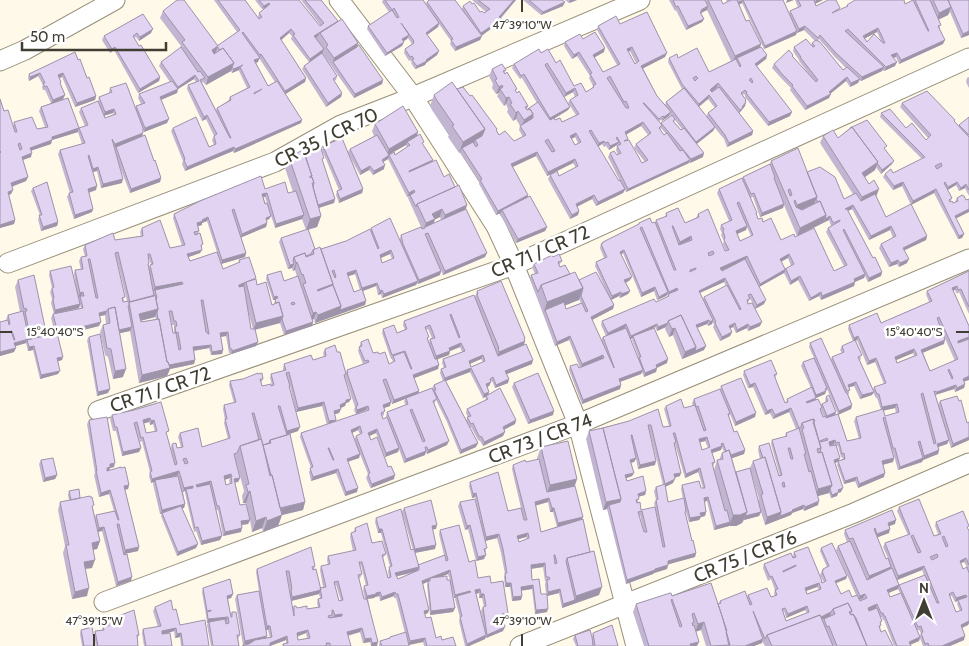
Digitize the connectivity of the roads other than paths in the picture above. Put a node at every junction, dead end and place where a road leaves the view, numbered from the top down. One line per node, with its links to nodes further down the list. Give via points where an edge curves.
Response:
1 (115, 0): 5 (street)
2 (339, 0): 6 (street)
3 (640, 0): 6 (street, CR 35 / CR 70)
4 (969, 58): 9 (street, CR 71 / CR 72)
5 (0, 61)
6 (413, 97): 8 (street, CR 35 / CR 70, via 341,125 275,162); 9 (street, via 496,226)
7 (969, 260): 11 (street, CR 73 / CR 74)
8 (8, 263)
9 (514, 264): 10 (street, CR 71 / CR 72); 11 (street)
10 (98, 411)
11 (578, 424): 13 (street, CR 73 / CR 74); 14 (street)
12 (969, 462): 14 (street, CR 75 / CR 76, via 854,513)
13 (104, 602)
14 (624, 604): 15 (street, CR 75 / CR 76); 16 (street)
15 (520, 646)
16 (636, 646)

